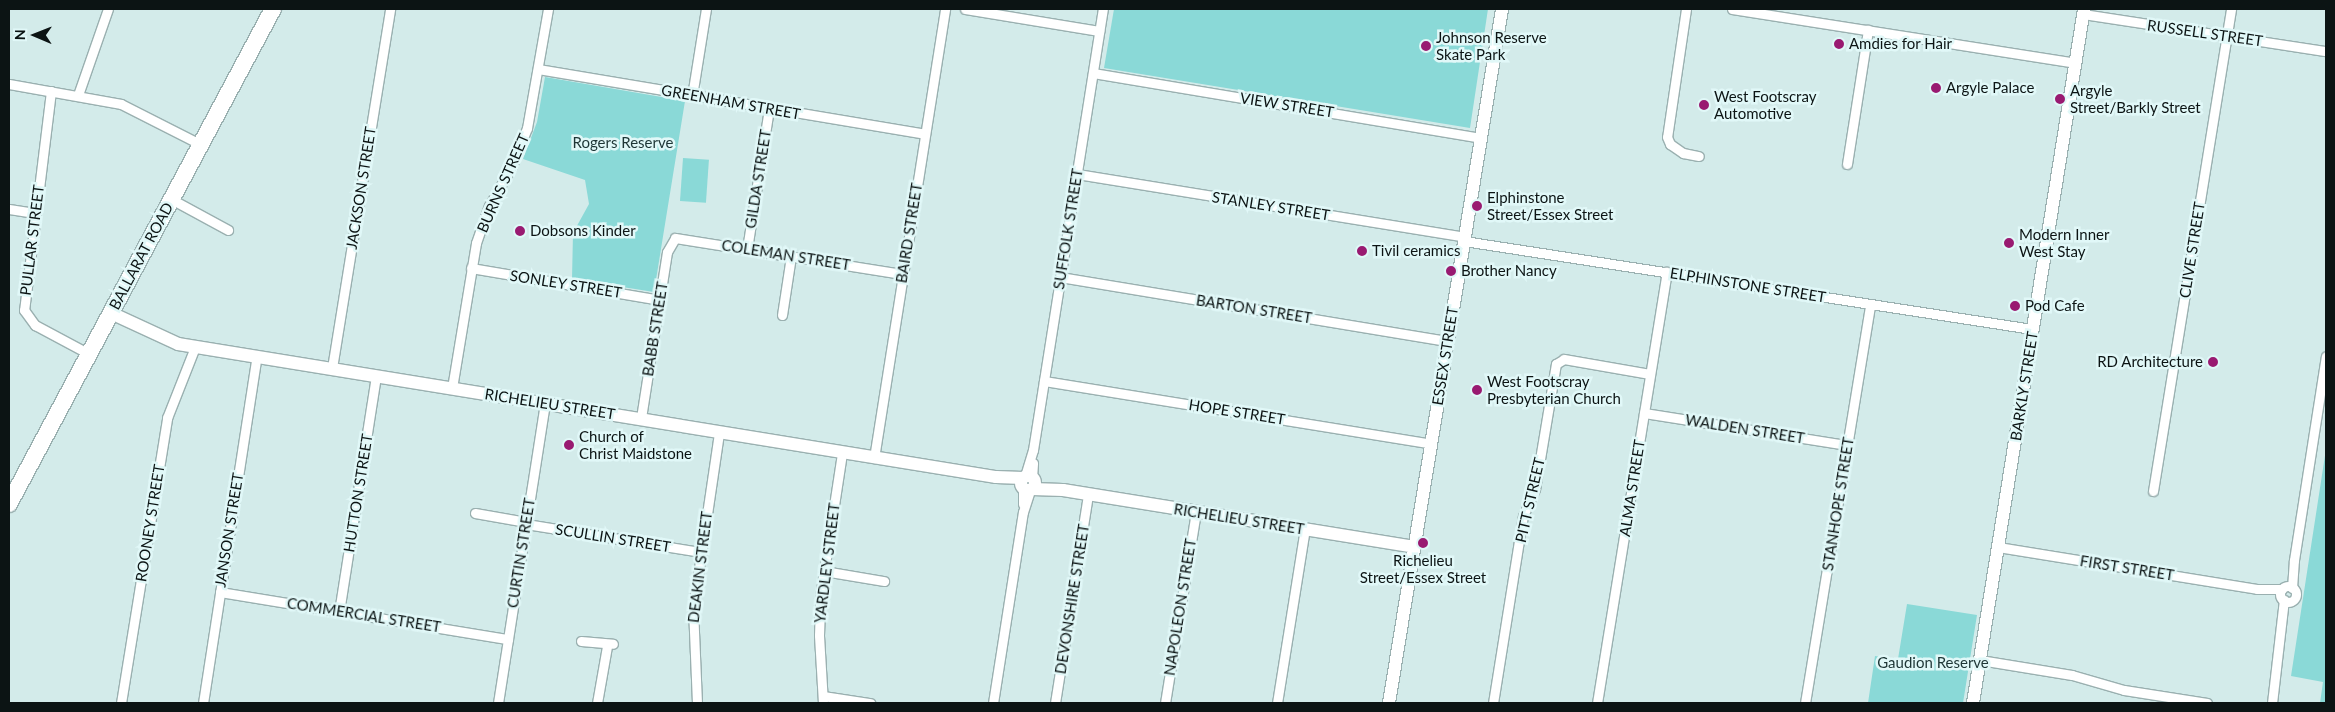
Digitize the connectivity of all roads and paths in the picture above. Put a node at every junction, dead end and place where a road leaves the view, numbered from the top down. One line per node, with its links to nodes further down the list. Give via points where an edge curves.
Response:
1 (108, 9): 24 (street)
2 (273, 9): 29 (highway, BALLARAT ROAD)
3 (390, 9): 55 (street, JACKSON STREET)
4 (548, 9): 20 (street, BURNS STREET)
5 (706, 9): 25 (street)
6 (945, 9): 27 (street, BAIRD STREET)
7 (965, 9): 14 (street)
8 (1102, 9): 16 (street, SUFFOLK STREET)
9 (1502, 9): 28 (street, ESSEX STREET)
10 (1686, 9): 30 (street, via 1666,136 1670,144 1683,153)
11 (1732, 9): 15 (street)
12 (2231, 9): 17 (street, CLIVE STREET)
13 (2083, 11): 17 (street, RUSSELL STREET); 19 (street, BARKLY STREET)
14 (1023, 13): 16 (street)
15 (1868, 30): 19 (street); 31 (street)
16 (1099, 31): 21 (street, SUFFOLK STREET)
17 (2226, 36): 18 (street, RUSSELL STREET); 69 (street, CLIVE STREET)
18 (2326, 51)
19 (2075, 63): 49 (street, BARKLY STREET)
20 (538, 69): 25 (street, GREENHAM STREET); 41 (street, BURNS STREET, via 527,128 484,218)
21 (1093, 73): 28 (street, VIEW STREET); 32 (street, SUFFOLK STREET)
22 (9, 84): 23 (street)
23 (51, 91): 24 (street); 35 (street, PULLAR STREET)
24 (78, 95): 29 (street, via 134,110)
25 (692, 96): 26 (street, GREENHAM STREET)
26 (769, 109): 27 (street, GREENHAM STREET); 39 (street, GILDA STREET)
27 (925, 134): 43 (street, BAIRD STREET)
28 (1481, 138): 37 (street, ESSEX STREET)
29 (200, 144): 33 (highway, BALLARAT ROAD)
30 (1699, 156)
31 (1847, 164)
32 (1077, 174): 37 (street, STANLEY STREET); 44 (street, SUFFOLK STREET)
33 (171, 200): 36 (street); 47 (highway, BALLARAT ROAD)
34 (9, 209): 35 (street)
35 (35, 213): 52 (street, PULLAR STREET, via 24,304 26,316 35,325)
36 (228, 230)
37 (1464, 239): 42 (street, ELPHINSTONE STREET); 50 (street, ESSEX STREET)
38 (672, 241): 39 (street, COLEMAN STREET, via 679,238); 45 (street, BABB STREET)
39 (747, 249): 40 (street, COLEMAN STREET)
40 (791, 256): 43 (street, COLEMAN STREET); 48 (street)
41 (471, 268): 45 (street, SONLEY STREET); 59 (street, BURNS STREET)
42 (1667, 272): 46 (street, ELPHINSTONE STREET); 56 (street, ALMA STREET)
43 (902, 274): 67 (street, BAIRD STREET)
44 (1060, 277): 50 (street, BARTON STREET); 58 (street, SUFFOLK STREET)
45 (660, 300): 62 (street, BABB STREET)
46 (1870, 304): 49 (street, ELPHINSTONE STREET); 65 (street, STANHOPE STREET)
47 (111, 313): 51 (street, RICHELIEU STREET, via 162,339); 52 (highway, BALLARAT ROAD)
48 (782, 315)
49 (2032, 330): 77 (street, BARKLY STREET)
50 (1447, 341): 64 (street, ESSEX STREET)
51 (195, 347): 53 (street, RICHELIEU STREET); 88 (street, ROONEY STREET, via 167,418)
52 (89, 354): 71 (highway, BALLARAT ROAD)
53 (257, 356): 55 (street, RICHELIEU STREET); 81 (street, JANSON STREET)
54 (2326, 356): 82 (street)
55 (332, 368): 57 (street, RICHELIEU STREET)
56 (1650, 374): 61 (street, ALMA STREET); 99 (street, PITT STREET, via 1564,359 1556,364 1535,489 1524,516)
57 (376, 375): 59 (street, RICHELIEU STREET); 83 (street, HUTTON STREET)
58 (1044, 381): 64 (street, HOPE STREET); 68 (street, SUFFOLK STREET)
59 (452, 388): 60 (street, RICHELIEU STREET)
60 (545, 403): 62 (street, RICHELIEU STREET); 74 (street, CURTIN STREET)
61 (1644, 413): 65 (street, WALDEN STREET); 100 (street, ALMA STREET)
62 (641, 418): 63 (street, RICHELIEU STREET)
63 (719, 432): 66 (street, RICHELIEU STREET); 78 (street, DEAKIN STREET)
64 (1431, 444): 76 (street, ESSEX STREET)
65 (1847, 446): 101 (street, STANHOPE STREET)
66 (842, 453): 67 (street, RICHELIEU STREET); 79 (street, YARDLEY STREET)
67 (874, 458): 68 (street, RICHELIEU STREET)
68 (1028, 484): 70 (street, RICHELIEU STREET); 94 (street, SUFFOLK STREET)
69 (2153, 491)
70 (1088, 495): 72 (street, RICHELIEU STREET); 95 (street, DEVONSHIRE STREET)
71 (9, 504)
72 (1196, 512): 75 (street, RICHELIEU STREET); 96 (street, NAPOLEON STREET)
73 (475, 513): 74 (street, SCULLIN STREET)
74 (526, 523): 78 (street, SCULLIN STREET); 84 (street, CURTIN STREET)
75 (1305, 529): 76 (street, RICHELIEU STREET); 97 (street)
76 (1414, 547): 98 (street, ESSEX STREET)
77 (1998, 547): 82 (street, FIRST STREET); 86 (street, BARKLY STREET)
78 (700, 552): 92 (street, DEAKIN STREET, via 693,631)
79 (824, 571): 80 (street); 87 (street, YARDLEY STREET, via 818,635)
80 (884, 581)
81 (220, 592): 83 (street, COMMERCIAL STREET); 89 (street, JANSON STREET)
82 (2286, 593): 104 (street)
83 (339, 612): 84 (street, COMMERCIAL STREET)
84 (508, 639): 90 (street, CURTIN STREET)
85 (581, 640): 91 (street, via 610,645)
86 (1980, 660): 102 (street, BARKLY STREET); 103 (street, via 2072,675 2124,690)
87 (823, 699): 93 (street)
88 (122, 703)
89 (202, 703)
90 (498, 703)
91 (597, 703)
92 (698, 703)
93 (870, 703)
94 (992, 703)
95 (1055, 703)
96 (1165, 703)
97 (1277, 703)
98 (1388, 703)
99 (1493, 703)
100 (1597, 703)
101 (1805, 703)
102 (1973, 703)
103 (2207, 703)
104 (2272, 703)

